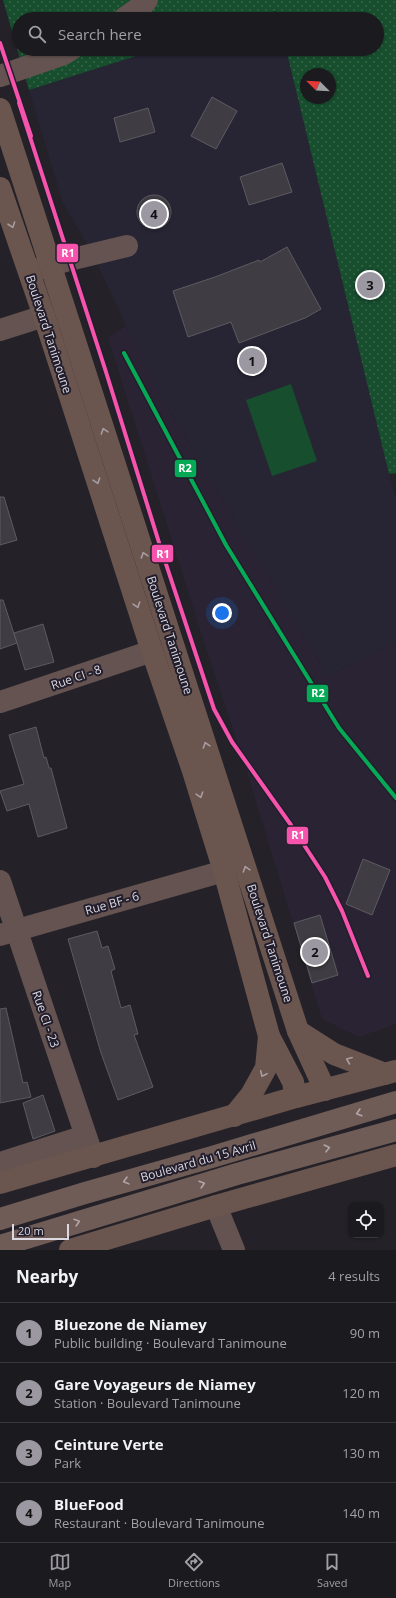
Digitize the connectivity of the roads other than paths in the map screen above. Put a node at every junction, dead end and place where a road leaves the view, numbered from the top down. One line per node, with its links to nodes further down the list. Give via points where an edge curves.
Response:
1 (147, 0): 2 (street)
2 (133, 12)
3 (58, 56): 4 (street)
4 (0, 76)
5 (0, 109): 8 (main road, Boulevard Tanimoune)
6 (0, 188): 9 (main road, Boulevard Tanimoune, one-way to 9)
7 (127, 246): 8 (street)
8 (50, 265): 9 (street); 17 (main road, Boulevard Tanimoune, one-way to 8)
9 (28, 272): 10 (main road, Boulevard Tanimoune)
10 (44, 316): 11 (street); 12 (main road, Boulevard Tanimoune, one-way to 12)
11 (0, 330)
12 (152, 651): 13 (street, Rue CI - 8); 14 (main road, Boulevard Tanimoune, one-way to 14)
13 (0, 702)
14 (224, 871): 16 (street, Rue BF - 6); 18 (main road, Boulevard Tanimoune)
15 (0, 881): 16 (street, Rue CI - 23)
16 (8, 933): 27 (street, Rue CI - 23)
17 (286, 993): 18 (main road); 19 (main road, Boulevard Tanimoune)
18 (259, 999): 20 (main road, Boulevard Tanimoune)
19 (298, 1031): 21 (main road, one-way to 19, via 334,1054); 22 (main road, Boulevard Tanimoune)
20 (269, 1036): 23 (main road, Boulevard Tanimoune, via 293,1082); 25 (main road, one-way to 25, via 266,1068)
21 (391, 1072): 22 (main road)
22 (325, 1090): 23 (main road)
23 (296, 1097): 25 (main road)
24 (396, 1102): 33 (highway, Boulevard du 15 Avril, one-way to 33)
25 (234, 1116): 29 (main road)
26 (396, 1130): 34 (highway, Boulevard du 15 Avril, one-way to 26, via 258,1168)
27 (85, 1136): 29 (street, Rue CI - 23); 30 (street)
28 (396, 1155): 32 (main road)
29 (93, 1157): 31 (main road)
30 (0, 1163)
31 (0, 1183)
32 (216, 1206): 35 (main road); 36 (street)
33 (0, 1219)
34 (0, 1246)
35 (70, 1250)
36 (234, 1250)

